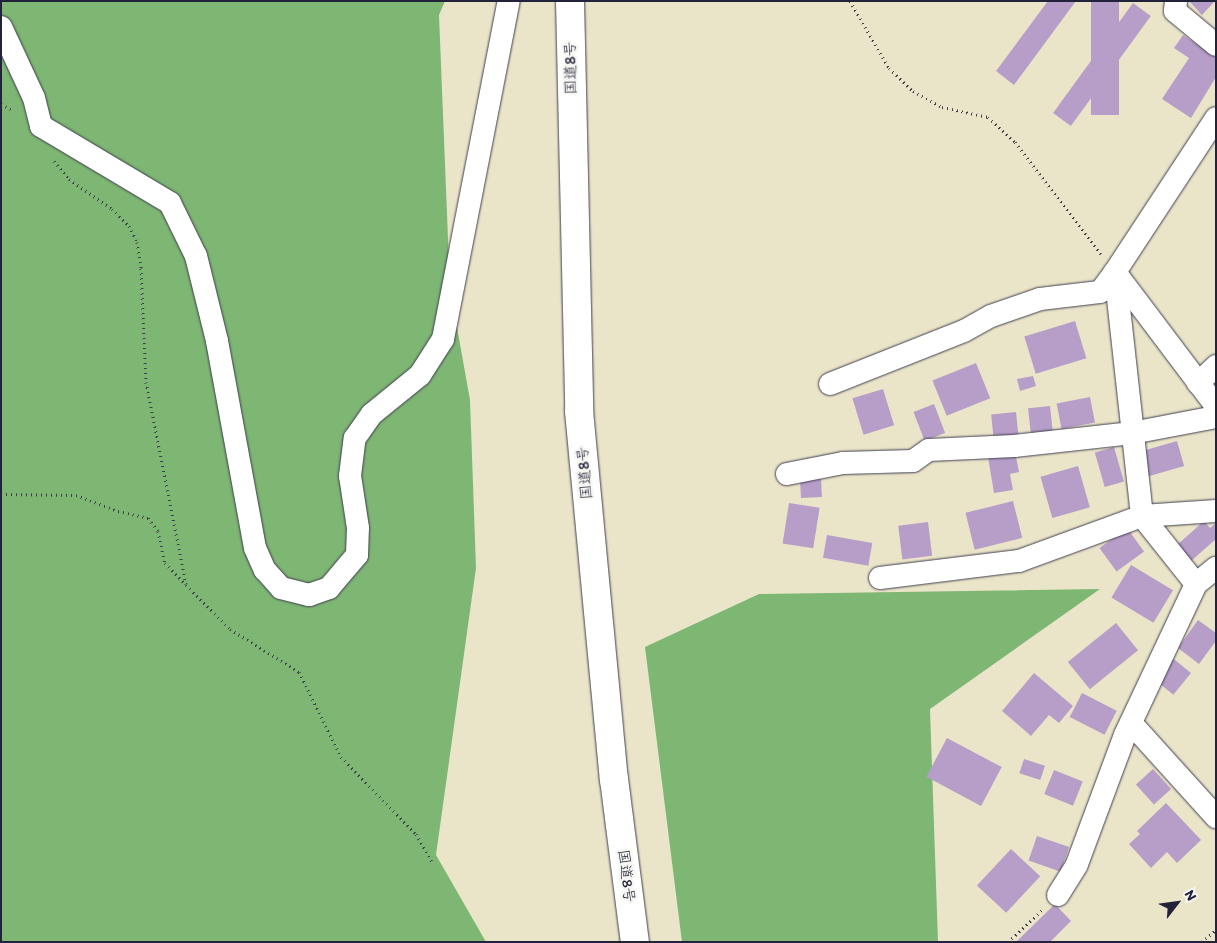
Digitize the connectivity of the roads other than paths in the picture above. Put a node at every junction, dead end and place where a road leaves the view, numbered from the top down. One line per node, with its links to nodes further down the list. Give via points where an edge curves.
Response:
1 (509, 1): 4 (street, via 443,339 420,375 372,414 355,438 350,476 358,528 357,555 329,588 309,594 281,588 265,570 255,548 215,332 196,256 170,203 41,126 34,98)
2 (570, 1): 23 (highway, 国道8号, via 579,411 614,779)
3 (1176, 1): 5 (street, via 1174,11)
4 (1, 27)
5 (1216, 45)
6 (1216, 118): 7 (street)
7 (1115, 272): 9 (street); 10 (street, via 1100,292 1040,299 1007,310 964,331); 13 (street)
8 (1216, 366): 9 (street)
9 (1198, 383): 11 (street)
10 (830, 384)
11 (1216, 406)
12 (1216, 418): 13 (street)
13 (1132, 433): 14 (street, via 1014,446 929,450 913,461 843,463); 16 (street)
14 (787, 474)
15 (1216, 511): 16 (street)
16 (1142, 516): 18 (street, via 1019,561); 19 (street)
17 (1216, 568): 19 (street)
18 (880, 578)
19 (1196, 584): 20 (street)
20 (1131, 723): 21 (street); 22 (street, via 1077,864)
21 (1216, 817)
22 (1058, 895)
23 (635, 942)

